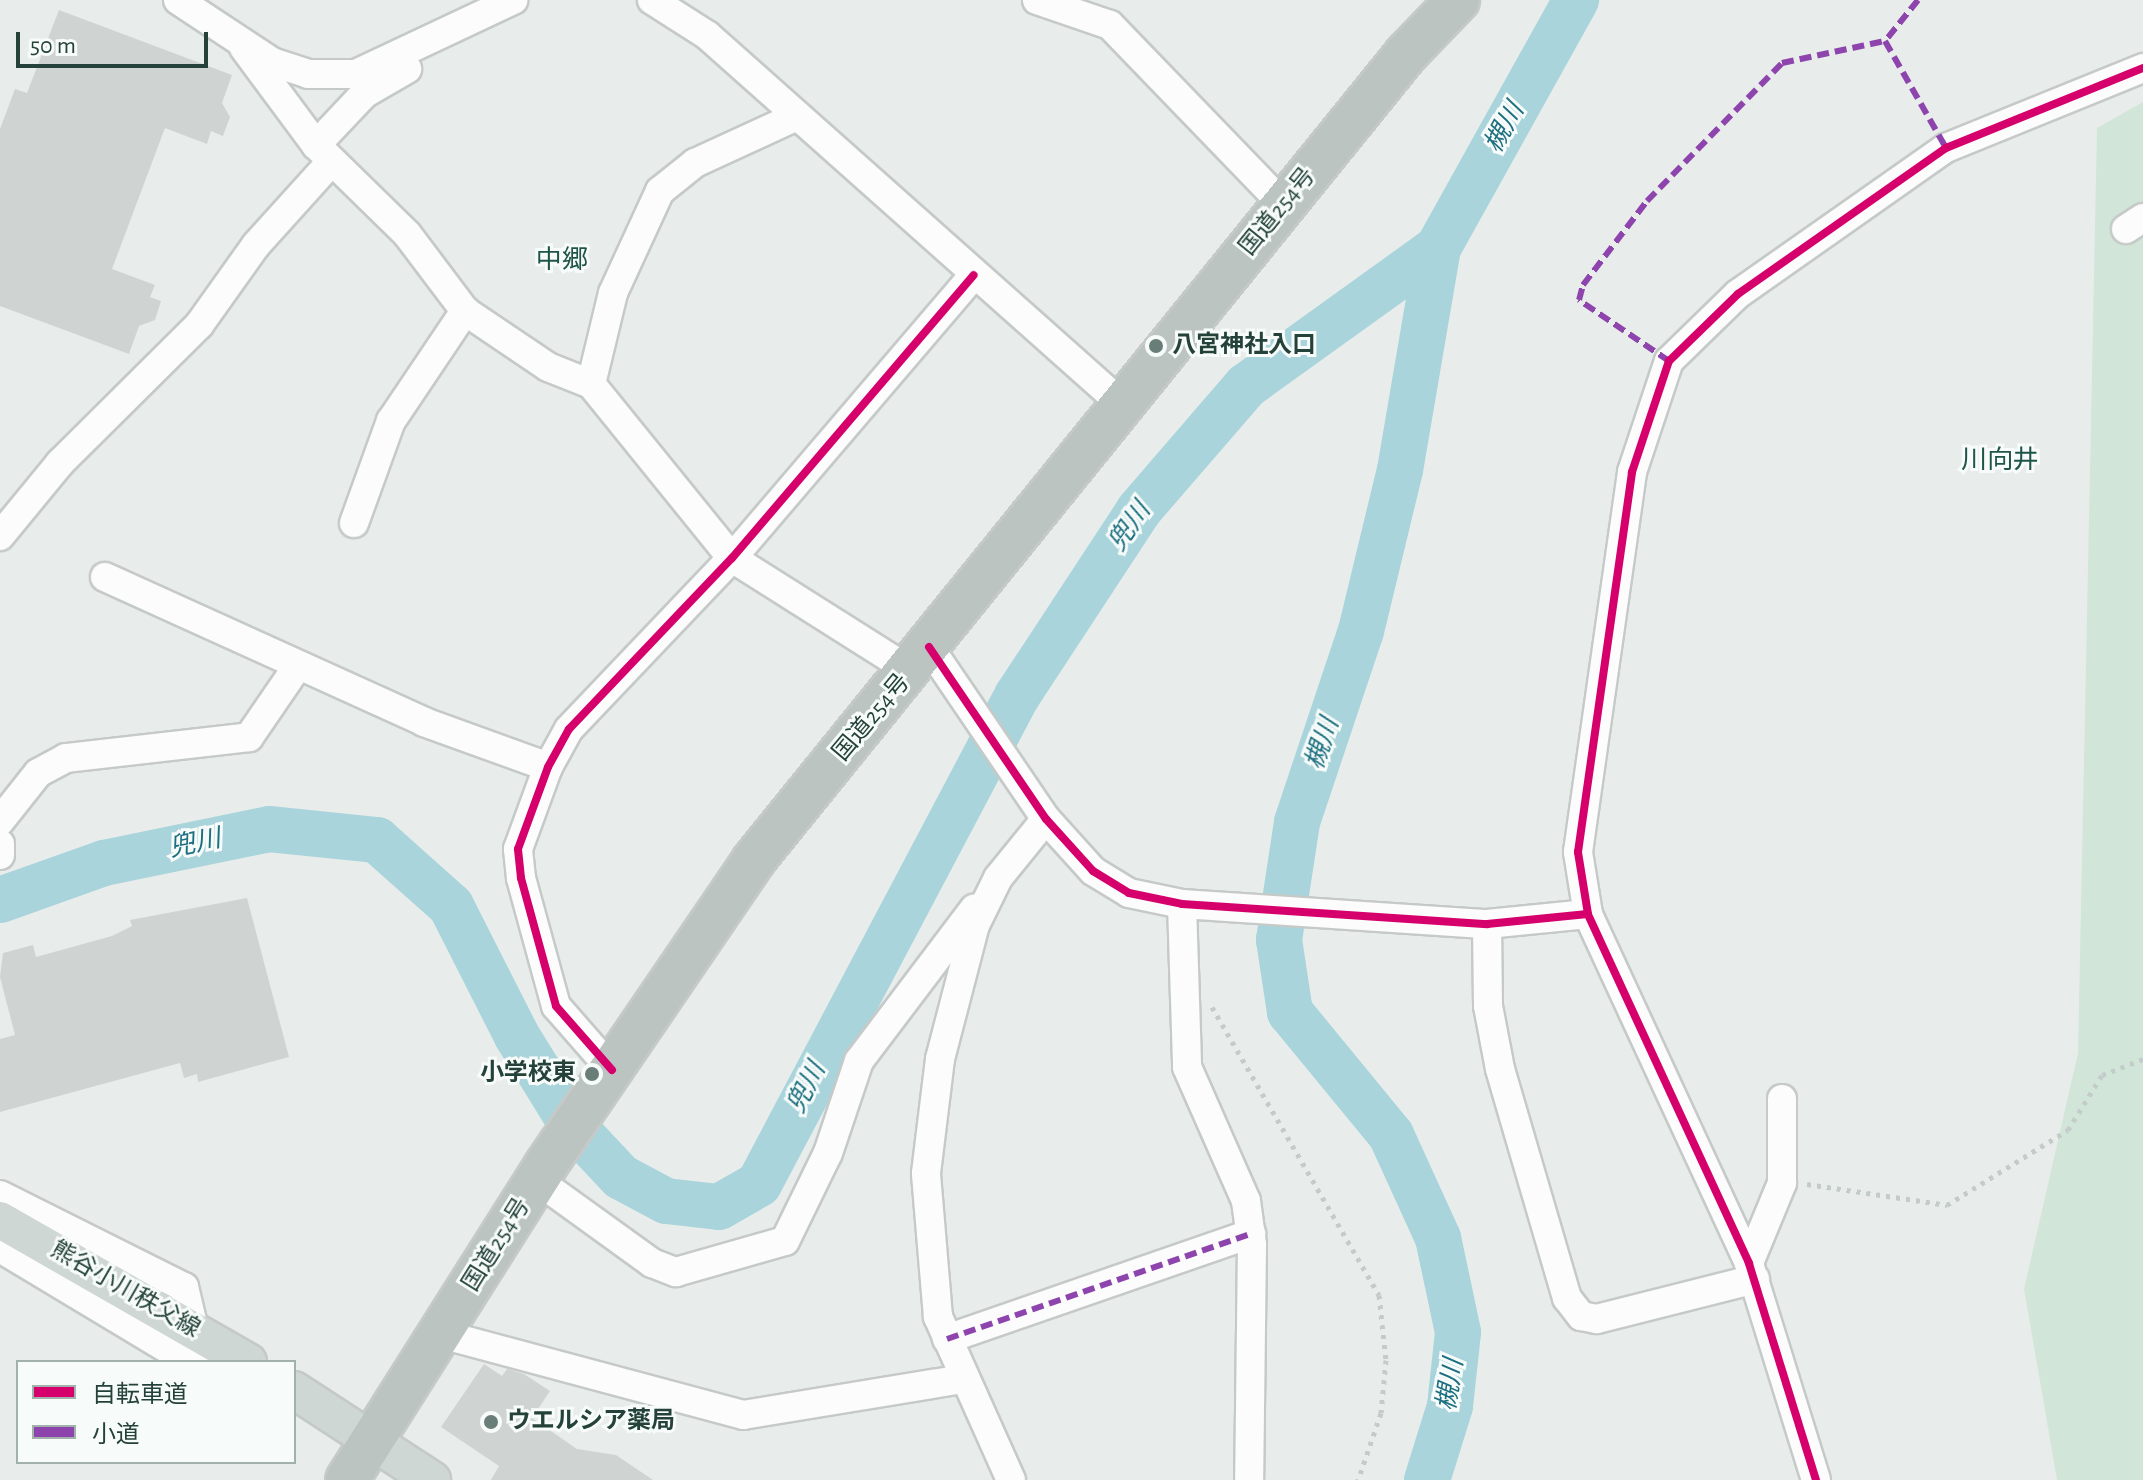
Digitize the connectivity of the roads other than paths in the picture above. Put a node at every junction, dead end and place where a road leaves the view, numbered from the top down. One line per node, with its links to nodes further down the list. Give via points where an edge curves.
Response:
1 (178, 0): 7 (street)
2 (513, 0): 6 (street)
3 (652, 0): 9 (street, via 707,35)
4 (1037, 0): 11 (street, via 1110,25)
5 (1458, 0): 11 (highway, 国道254号)
6 (484, 7): 7 (street, via 356,74 308,74); 10 (street, via 458,40 364,94)
7 (244, 48): 10 (street)
8 (2143, 68): 29 (street, via 1946,148 1738,294 1669,361 1632,472 1578,852)
9 (797, 116): 12 (street); 14 (street, via 695,163 660,191 613,293)
10 (324, 154): 13 (street, via 407,234); 17 (street, via 199,325 60,463)
11 (1284, 205): 15 (highway, 国道254号)
12 (974, 275): 15 (street); 18 (street)
13 (465, 311): 14 (street, via 548,367); 16 (street, via 391,421)
14 (591, 384): 18 (street)
15 (1123, 405): 20 (highway, 国道254号)
16 (354, 523)
17 (0, 536)
18 (732, 558): 20 (street); 22 (street, via 569,729)
19 (105, 577): 21 (street)
20 (920, 659): 23 (street, via 979,718); 31 (highway, 国道254号, via 753,861)
21 (297, 667): 22 (street); 24 (street, via 249,737 66,758 38,773)
22 (548, 767): 31 (street, via 518,849 521,878 556,1006)
23 (1041, 812): 27 (street); 28 (street, via 1110,882)
24 (0, 821)
25 (0, 844): 26 (street)
26 (0, 855)
27 (998, 878): 33 (street, via 859,1061 828,1153 785,1241 676,1272 652,1263); 38 (street, via 975,925 930,1116 927,1248)
28 (1187, 904): 30 (street); 35 (street, via 1187,1067 1234,1169)
29 (1588, 914): 30 (street); 36 (street, via 1666,1095)
30 (1487, 924): 36 (street, via 1488,1006 1500,1069 1574,1307 1597,1319)
31 (608, 1074): 33 (highway, 国道254号)
32 (1782, 1099): 36 (street, via 1782,1183)
33 (542, 1173): 37 (highway, 国道254号)
34 (1, 1221): 39 (main road, 熊谷小川秩父線); 39 (street, via 170,1350 186,1357)
35 (1251, 1234): 38 (street); 46 (street)
36 (1752, 1271): 47 (street)
37 (441, 1334): 40 (street, via 743,1415); 42 (highway, 国道254号)
38 (947, 1339): 40 (street)
39 (241, 1358)
40 (964, 1379): 45 (street)
41 (296, 1391): 42 (main road)
42 (373, 1440): 43 (highway, 国道254号); 44 (main road)
43 (347, 1480)
44 (432, 1480)
45 (1011, 1480)
46 (1249, 1480)
47 (1816, 1480)

